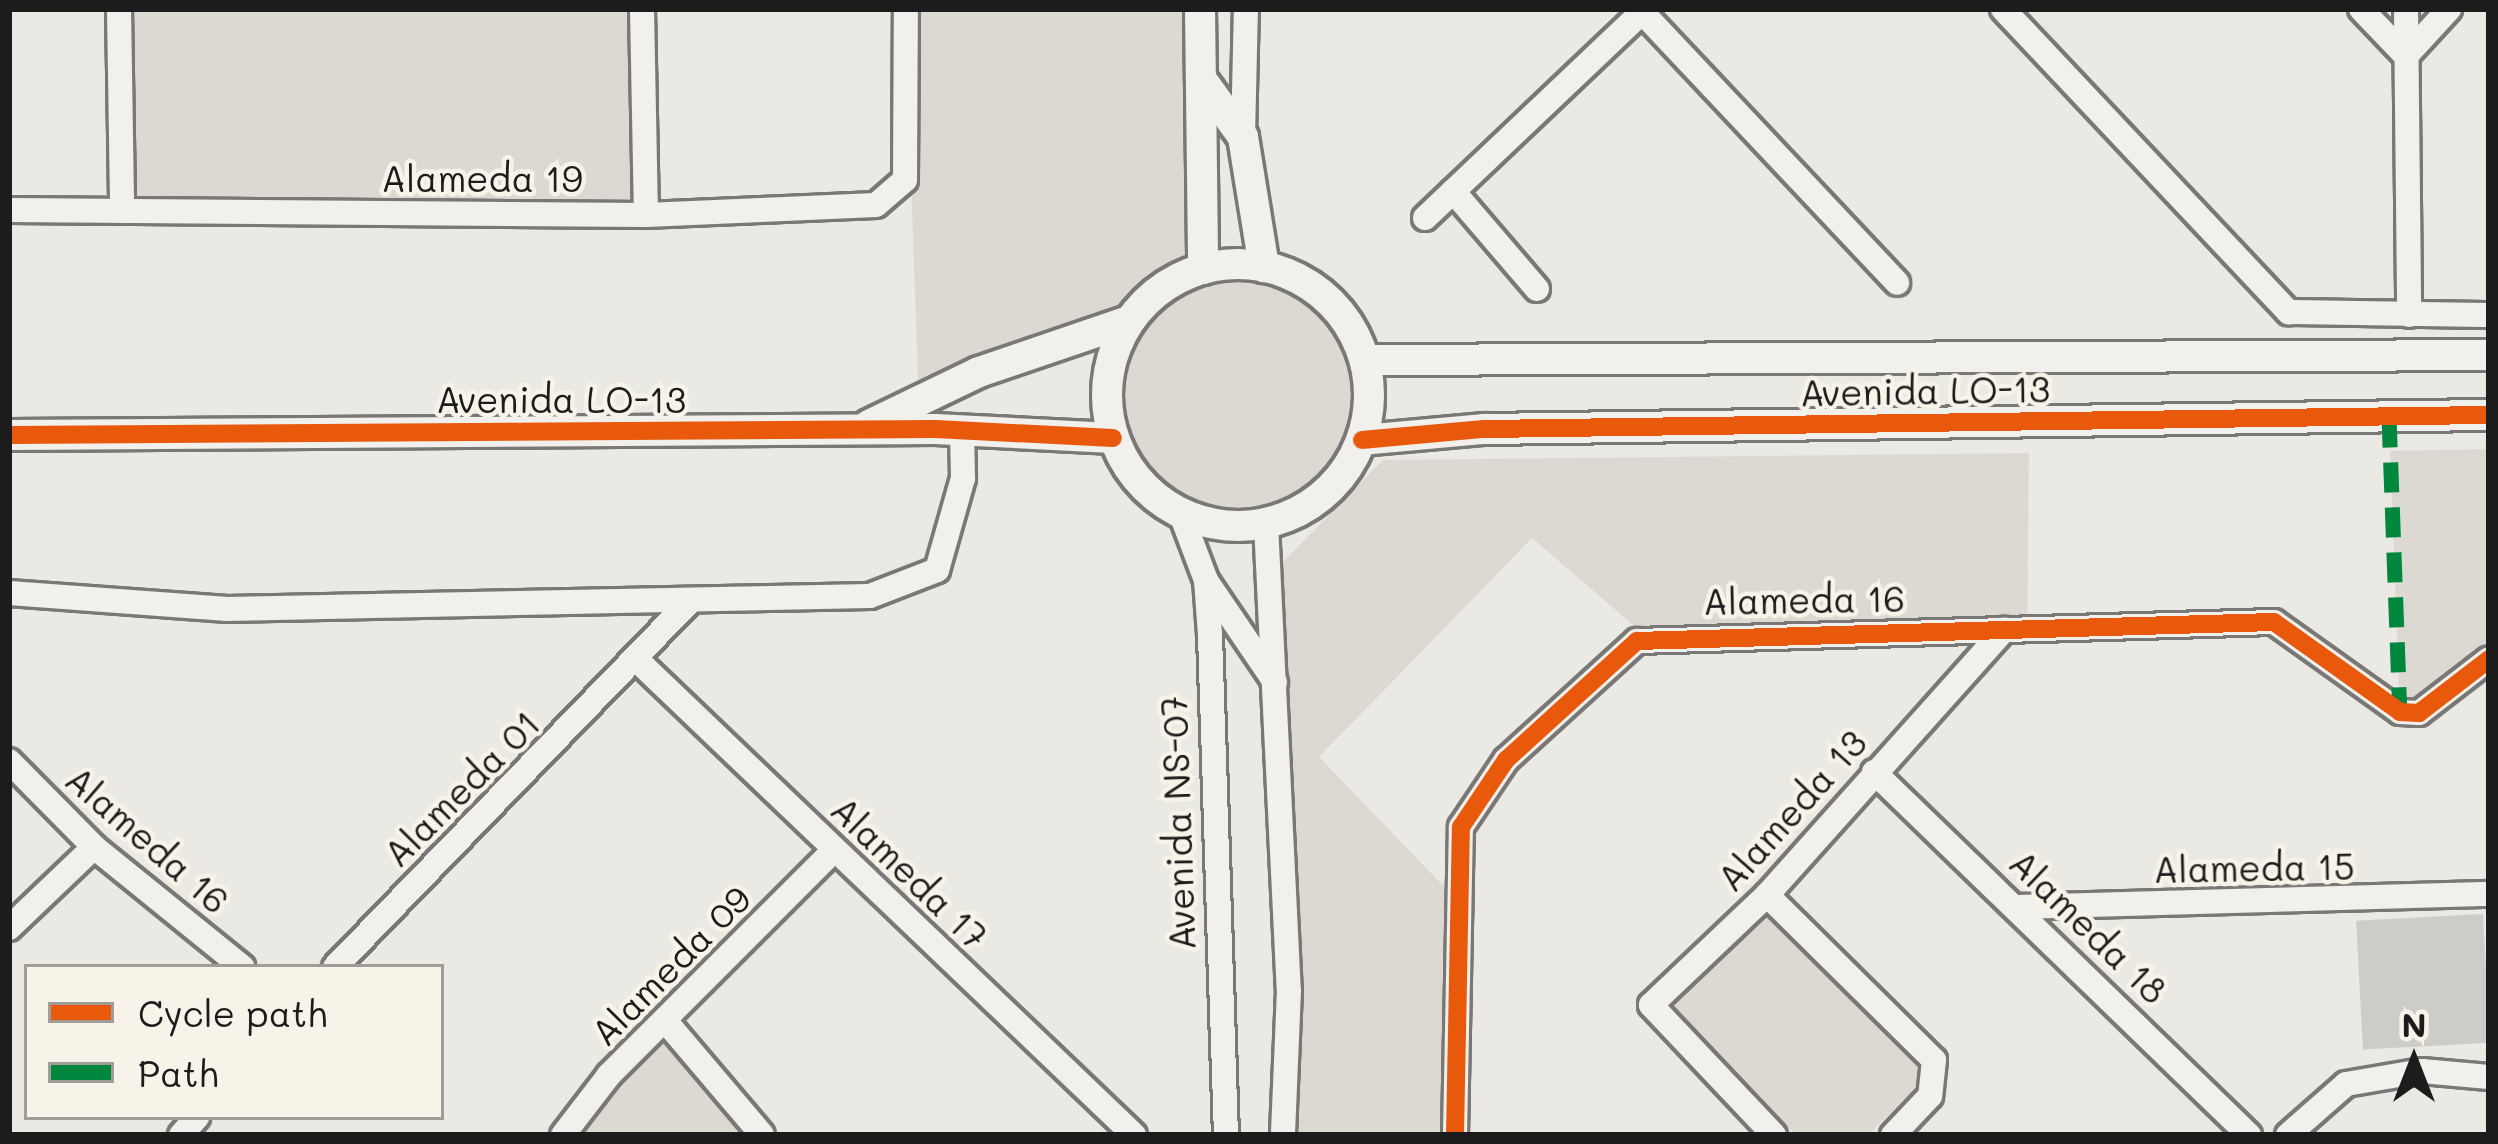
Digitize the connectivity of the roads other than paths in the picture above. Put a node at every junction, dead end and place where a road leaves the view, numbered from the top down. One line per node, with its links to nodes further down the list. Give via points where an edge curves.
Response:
1 (119, 9): 16 (street)
2 (642, 9): 17 (street)
3 (906, 9): 17 (street, Alameda 19, via 905,180 889,201)
4 (1200, 9): 12 (street)
5 (1246, 9): 13 (street)
6 (2003, 9): 23 (street, via 2289,312)
7 (2362, 9): 11 (street)
8 (2406, 9): 11 (street)
9 (2449, 9): 11 (street)
10 (1643, 10): 14 (street); 21 (street)
11 (2406, 56): 23 (street)
12 (1202, 80): 13 (street); 20 (street)
13 (1243, 137): 19 (street)
14 (1453, 191): 18 (street); 22 (street)
15 (9, 210): 16 (street, Alameda 19)
16 (122, 211): 17 (street, Alameda 19)
17 (646, 215)
18 (1425, 218)
19 (1264, 266): 20 (street); 27 (street, via 1328,299)
20 (1203, 268): 25 (street, via 1149,298)
21 (1897, 284)
22 (1537, 289)
23 (2409, 315): 24 (street)
24 (2489, 315)
25 (1129, 321): 29 (street, Avenida LO-13, via 979,372); 32 (street, via 1108,372)
26 (2489, 356): 27 (street, Avenida LO-13)
27 (1365, 360): 33 (street)
28 (2489, 415): 33 (street, Avenida LO-13, via 1507,428)
29 (858, 430): 30 (street, Avenida LO-13); 31 (street, Avenida LO-13)
30 (962, 430): 32 (street, Avenida LO-13); 38 (street, via 952,535 938,570 870,596)
31 (9, 435)
32 (1113, 438): 34 (street, via 1135,477)
33 (1362, 440): 35 (street, via 1307,507)
34 (1181, 514): 35 (street); 36 (street, Avenida NS-07)
35 (1266, 524): 42 (street)
36 (1206, 580): 42 (street); 58 (street, Avenida NS-07)
37 (9, 593): 38 (street, via 227,609)
38 (690, 601): 41 (street, Alameda 01)
39 (2004, 630): 40 (street, Alameda 16, via 2273,622 2400,712 2419,713); 44 (street, Alameda 13); 60 (street, Alameda 16, via 1658,634 1591,676 1506,760 1461,827)
40 (2489, 658)
41 (638, 661): 46 (street, Alameda 17); 52 (street, Alameda 01)
42 (1277, 686): 59 (street, via 1289,990)
43 (9, 761): 45 (street, Alameda 16)
44 (1874, 772): 48 (street, Alameda 13); 49 (street, Alameda 18)
45 (94, 847): 50 (street); 51 (street, Alameda 16)
46 (834, 850): 53 (street, Alameda 09); 57 (street, Alameda 17)
47 (2489, 894): 49 (street, Alameda 15)
48 (1767, 896): 61 (street, Alameda 13, via 1651,1005); 62 (street, via 1928,1050 1939,1075 1923,1106)
49 (2020, 907): 63 (street, Alameda 18)
50 (9, 928)
51 (238, 964)
52 (337, 964)
53 (668, 1024): 55 (street, Alameda 09); 56 (street)
54 (2489, 1077): 64 (street, via 2422,1071 2346,1084)
55 (563, 1135)
56 (762, 1135)
57 (1134, 1135)
58 (1226, 1135)
59 (1283, 1135)
60 (1455, 1135)
61 (1774, 1135)
62 (1893, 1135)
63 (2249, 1135)
64 (2288, 1135)

